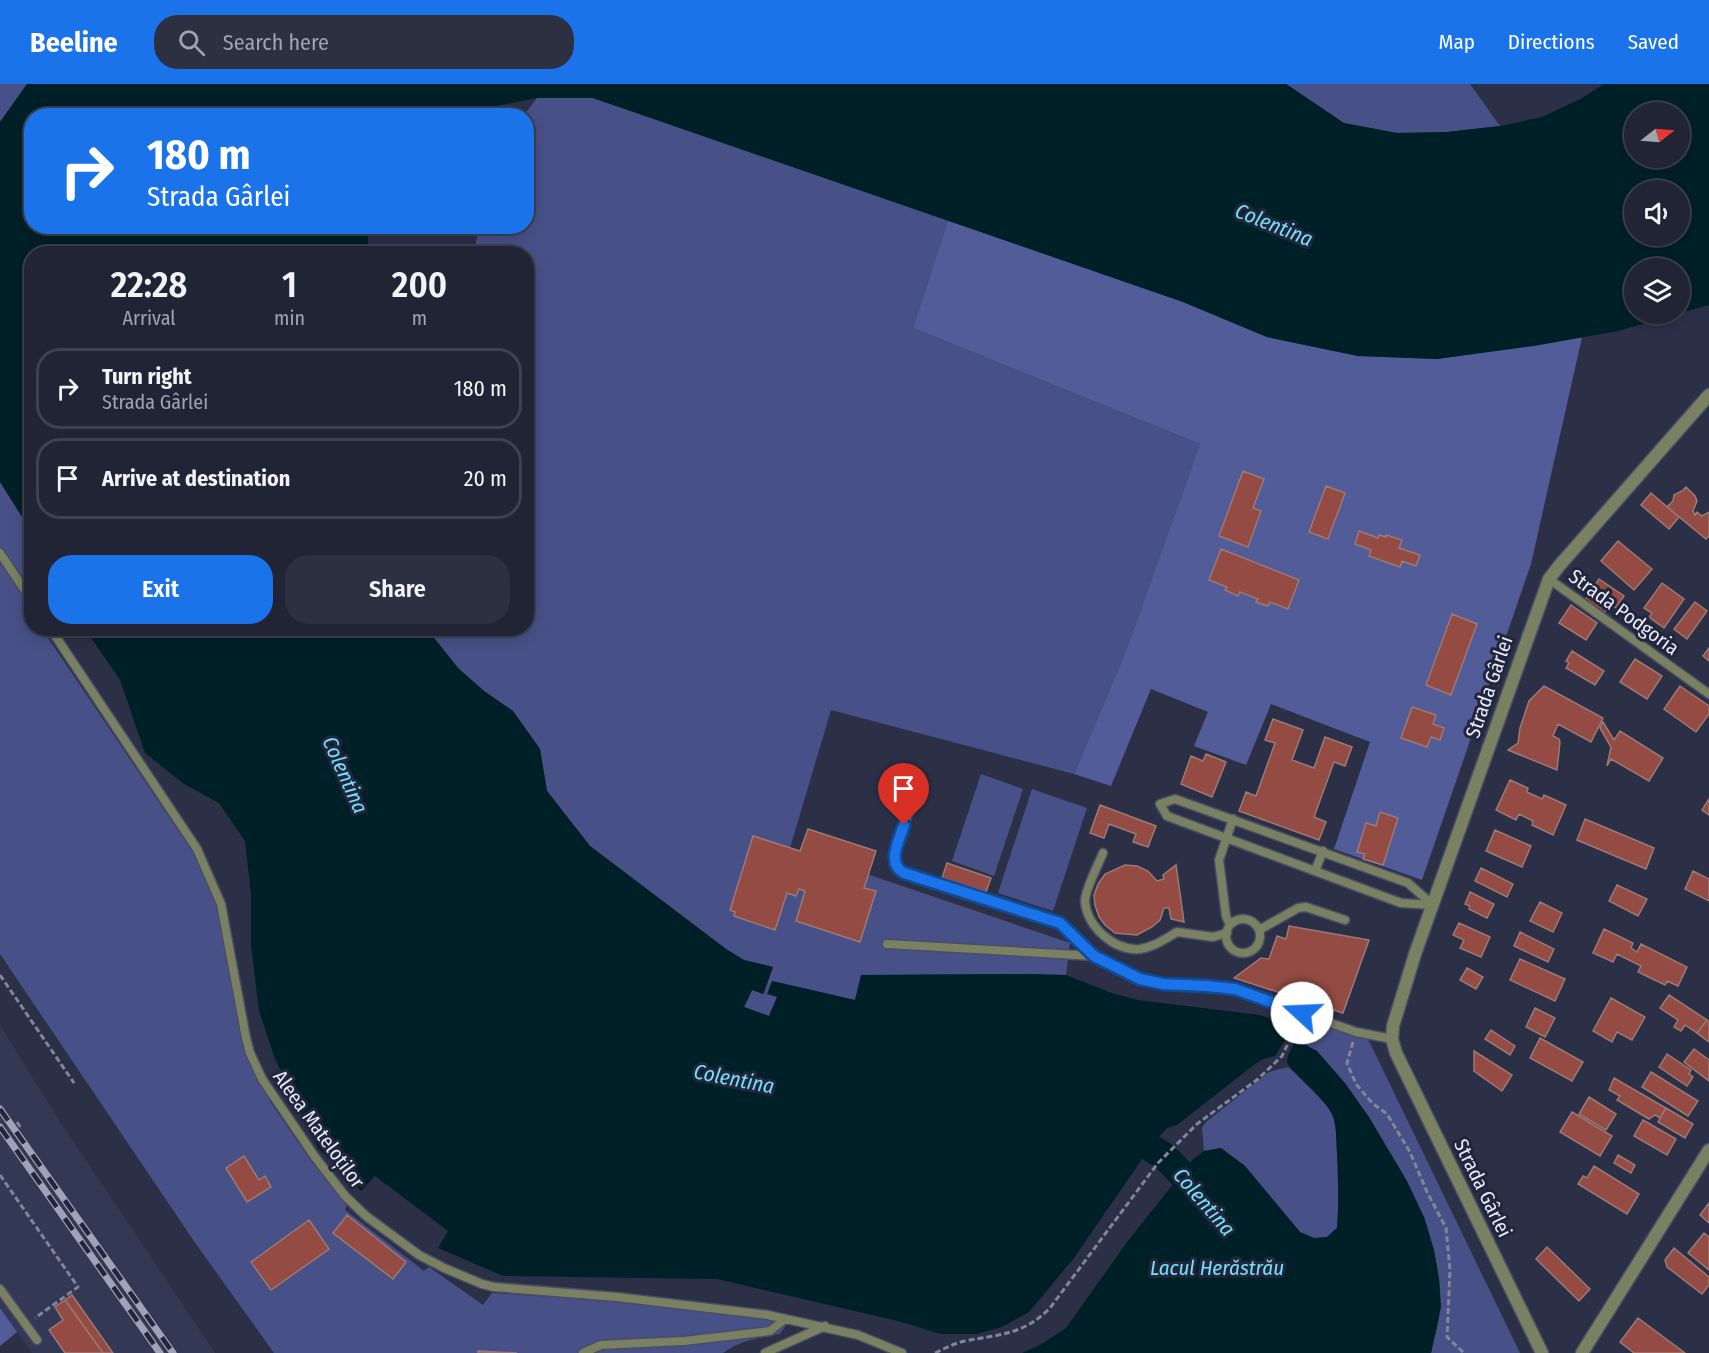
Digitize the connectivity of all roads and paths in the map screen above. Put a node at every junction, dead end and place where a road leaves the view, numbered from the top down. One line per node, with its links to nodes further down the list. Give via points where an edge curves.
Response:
1 (1709, 395): 3 (street, Strada Gârlei)
2 (0, 553): 4 (lane)
3 (1549, 579): 6 (lane, Strada Podgoria); 13 (street, Strada Gârlei)
4 (24, 588)
5 (55, 636): 29 (lane, Aleea Mateloților, via 206,865 221,904 246,1038 255,1065 315,1157 355,1207 419,1255 482,1284)
6 (1709, 694)
7 (917, 786): 18 (lane, via 894,857 898,870 1060,923)
8 (1233, 819): 9 (lane); 9 (lane, via 1175,799 1160,804 1167,816); 10 (lane)
9 (1225, 838): 12 (lane); 15 (lane, via 1219,860)
10 (1323, 851): 12 (lane); 13 (lane, via 1408,883)
11 (1103, 853): 15 (lane, via 1085,899 1094,925 1115,944 1138,949 1155,946 1177,932 1213,937)
12 (1315, 871): 13 (lane, via 1401,903)
13 (1433, 905): 22 (street, Strada Gârlei, via 1414,954)
14 (1345, 920): 16 (lane, via 1306,907)
15 (1229, 929): 16 (lane, via 1246,920); 16 (lane, via 1226,938 1231,948 1245,953 1258,945)
16 (1259, 930)
17 (887, 944): 18 (lane)
18 (1094, 956): 20 (lane, via 1140,979 1235,989)
19 (0, 975): 23 (path)
20 (1356, 1032): 22 (lane); 37 (path, via 1347,1063 1356,1084 1387,1114 1446,1228 1450,1270 1447,1337)
21 (1292, 1037): 36 (path, via 1282,1056 1258,1079 1197,1124 1164,1156 1040,1318 1007,1335 963,1341)
22 (1392, 1040): 38 (street, Strada Gârlei)
23 (74, 1083)
24 (17, 1122): 25 (path)
25 (21, 1128)
26 (1709, 1150): 39 (street)
27 (0, 1175): 30 (path, via 78,1287)
28 (0, 1289): 30 (lane)
29 (785, 1319): 31 (lane, Aleea Mateloților); 33 (lane, via 770,1331 601,1345)
30 (26, 1324): 32 (lane)
31 (826, 1326): 34 (lane); 35 (lane, Aleea Mateloților, via 872,1339)
32 (37, 1340)
33 (583, 1353)
34 (765, 1353)
35 (902, 1353)
36 (935, 1353)
37 (1464, 1353)
38 (1542, 1353)
39 (1582, 1353)

